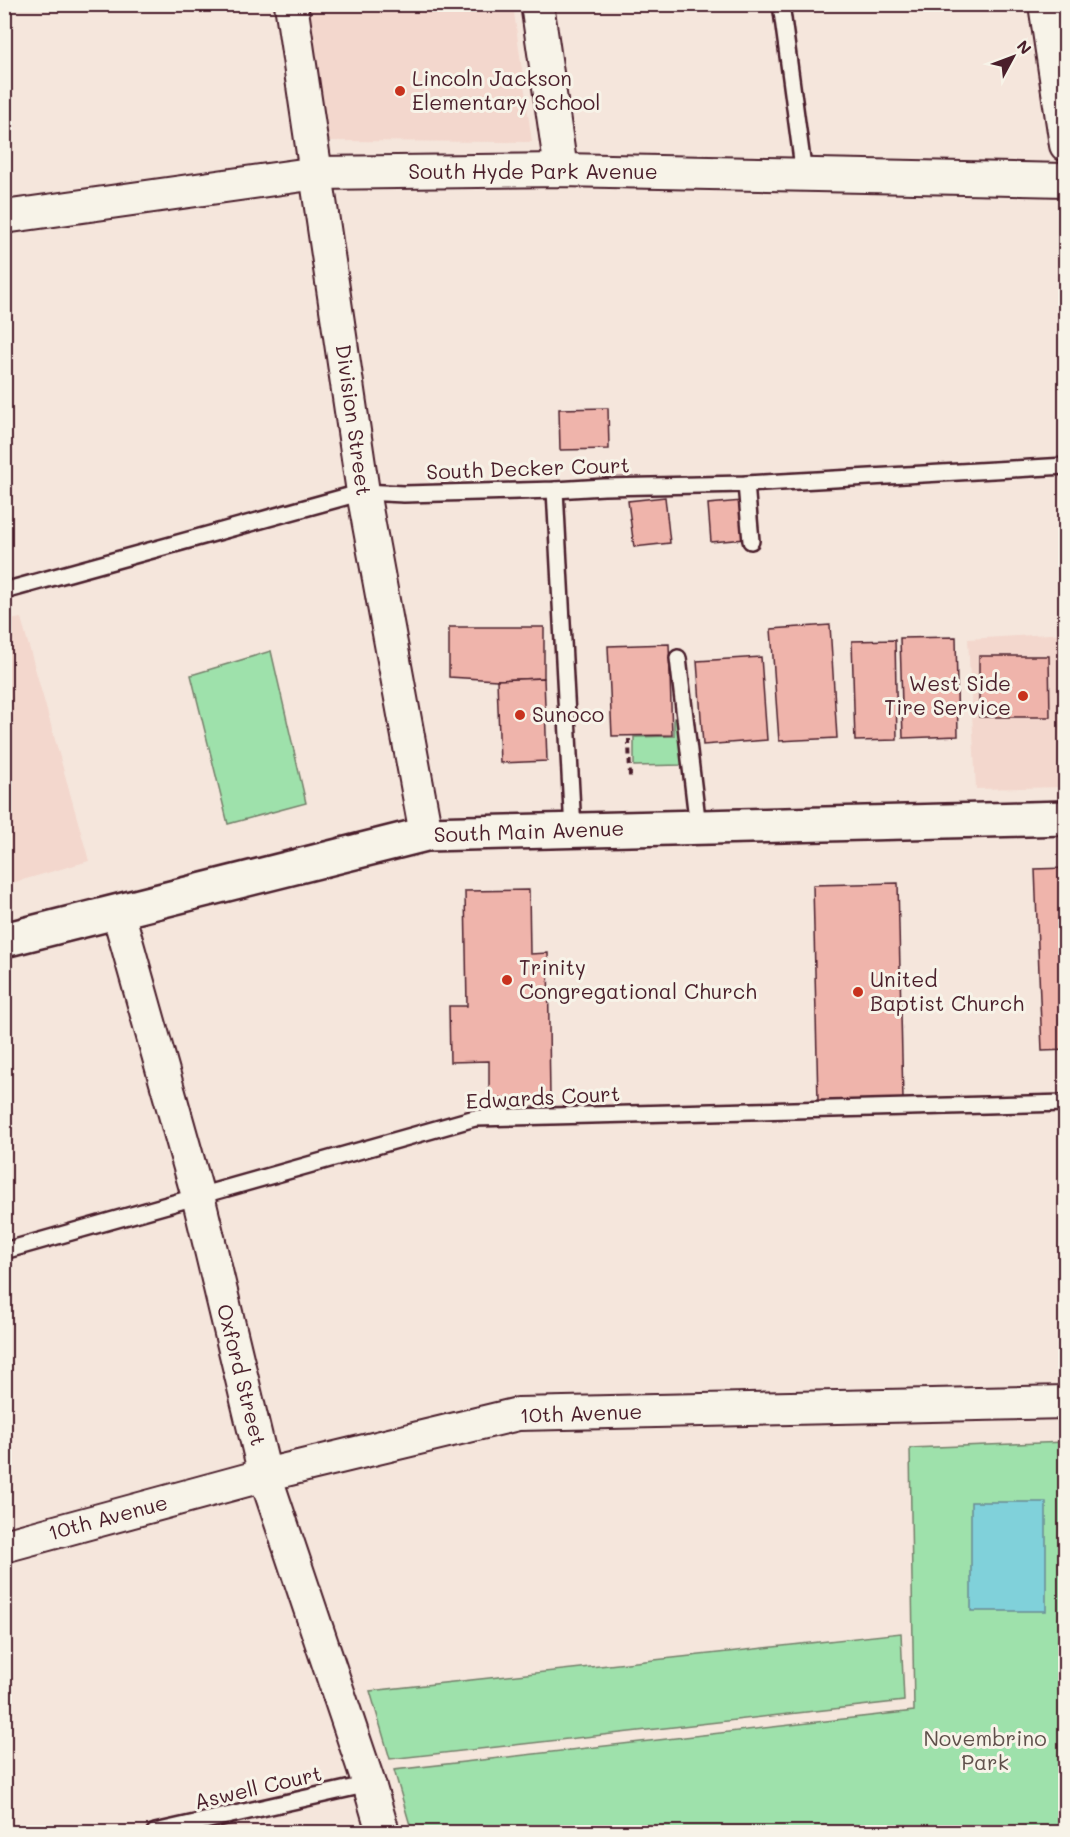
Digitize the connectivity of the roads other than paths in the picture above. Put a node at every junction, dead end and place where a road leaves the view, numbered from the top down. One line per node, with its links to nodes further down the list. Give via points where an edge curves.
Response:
1 (291, 4): 7 (street, Division Street)
2 (537, 4): 6 (street)
3 (781, 4): 8 (lane)
4 (1045, 4): 5 (street)
5 (1065, 145)
6 (561, 170): 7 (street, South Hyde Park Avenue); 8 (street, South Hyde Park Avenue)
7 (317, 173): 10 (street, South Hyde Park Avenue); 14 (street, Division Street)
8 (804, 175): 9 (street, South Hyde Park Avenue)
9 (1065, 180)
10 (4, 217)
11 (1065, 466): 12 (lane, South Decker Court)
12 (746, 484): 13 (lane, South Decker Court); 15 (lane)
13 (555, 490): 14 (lane, South Decker Court); 20 (lane)
14 (363, 492): 16 (lane, South Decker Court); 21 (street, Division Street)
15 (752, 541)
16 (4, 591)
17 (678, 658): 19 (lane)
18 (1065, 818): 19 (main road, South Main Avenue)
19 (698, 827): 20 (main road, South Main Avenue)
20 (573, 830): 21 (main road, South Main Avenue)
21 (426, 834): 22 (main road, South Main Avenue)
22 (118, 912): 23 (main road, South Main Avenue); 25 (street, Oxford Street)
23 (4, 940)
24 (1065, 1103): 25 (lane, Edwards Court, via 475,1118)
25 (198, 1196): 26 (lane, Edwards Court); 28 (street, Oxford Street)
26 (4, 1251)
27 (1065, 1402): 28 (street, 10th Avenue, via 518,1414)
28 (266, 1475): 29 (street, 10th Avenue); 30 (street, Oxford Street)
29 (4, 1546)
30 (369, 1784): 31 (lane, Aswell Court); 32 (street, Oxford Street)
31 (155, 1833)
32 (383, 1833)

